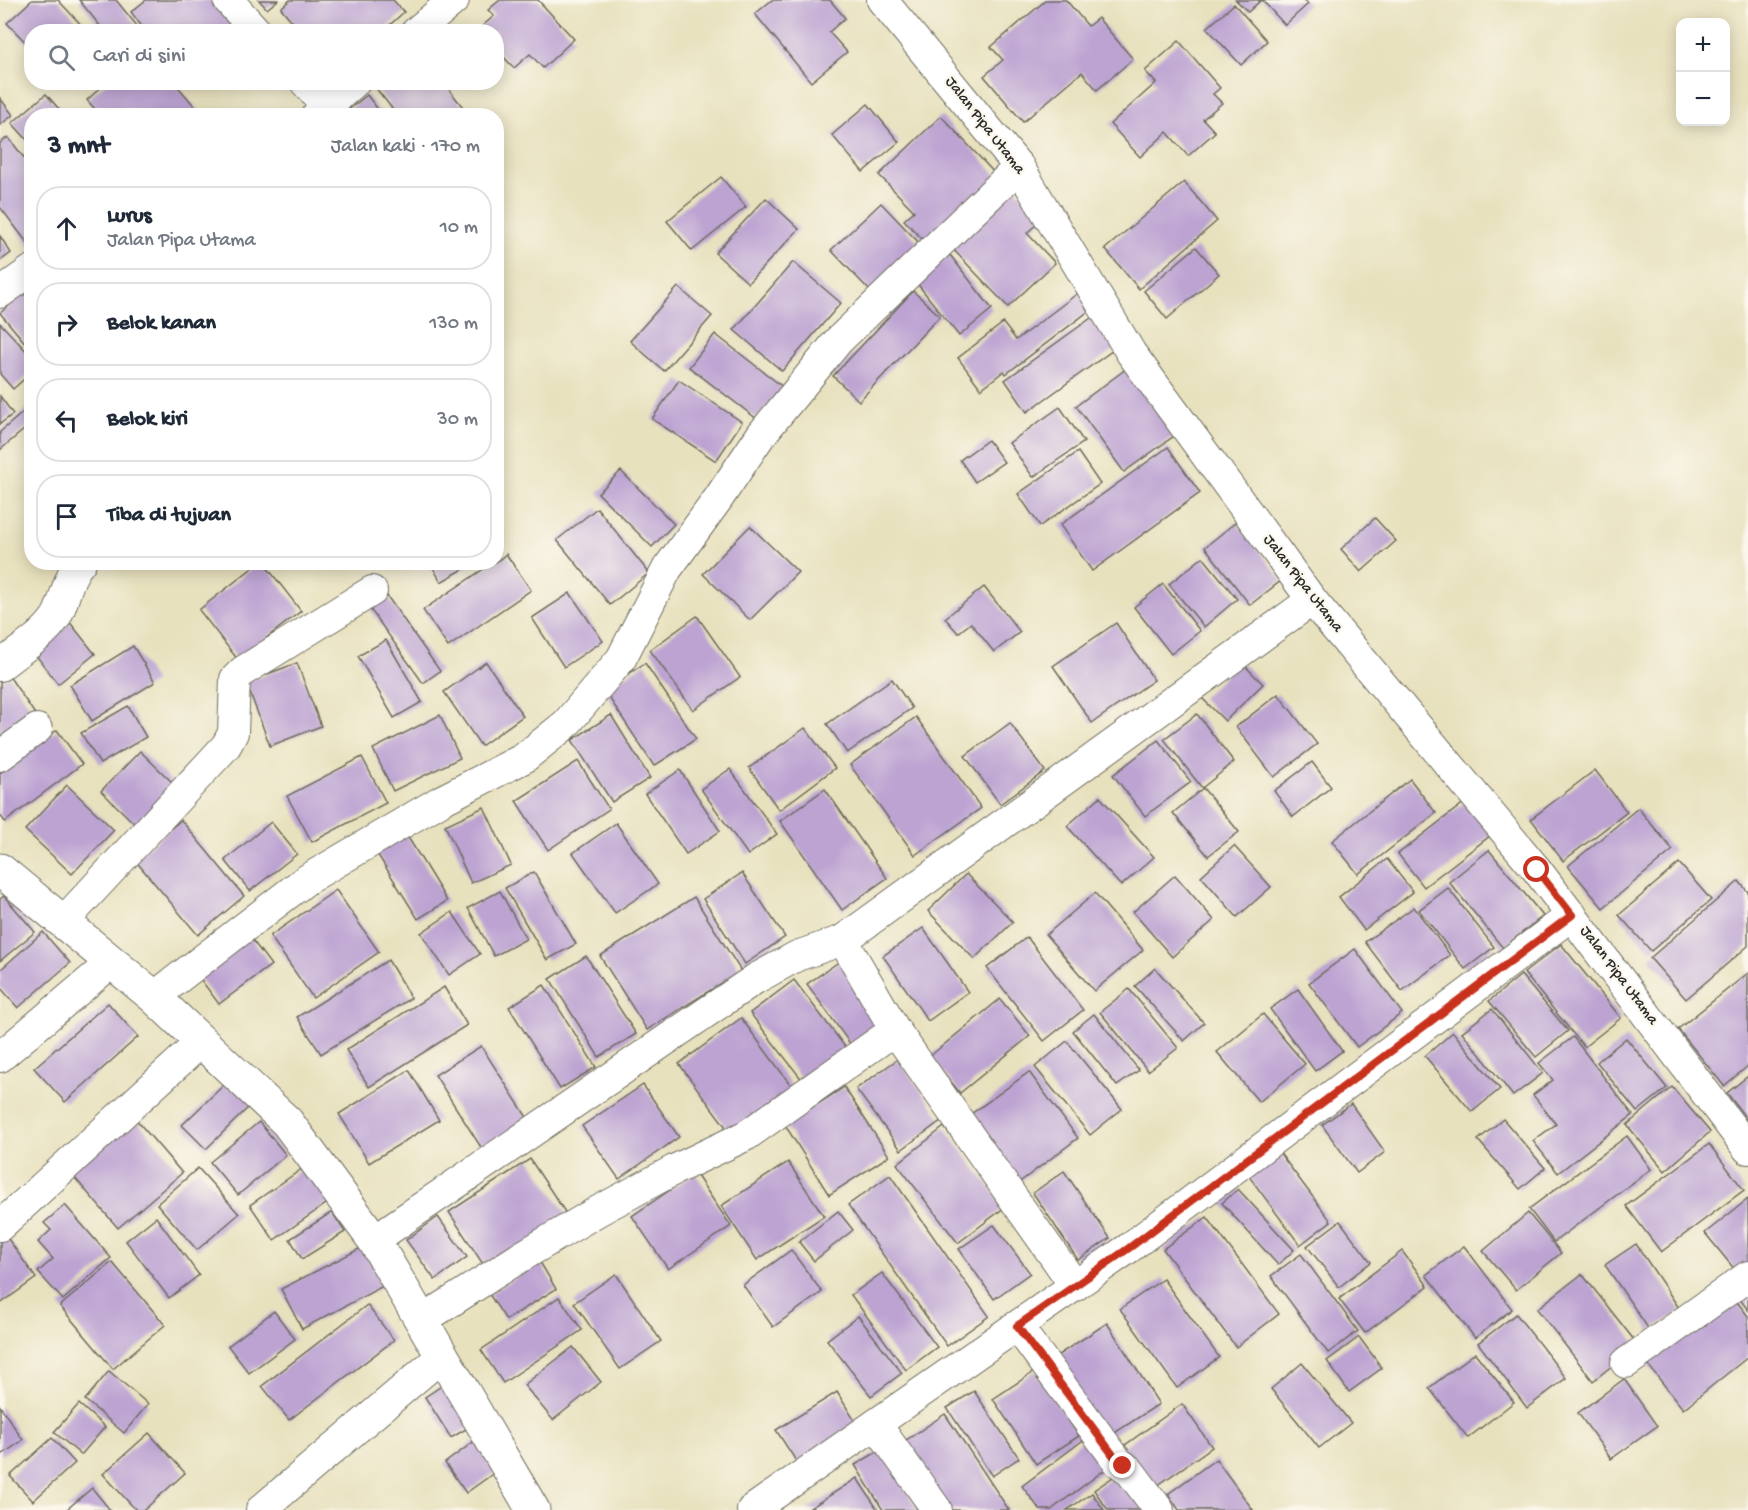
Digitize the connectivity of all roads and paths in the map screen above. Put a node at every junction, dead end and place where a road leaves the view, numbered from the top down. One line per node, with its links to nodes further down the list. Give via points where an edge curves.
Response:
1 (228, 0): 4 (street)
2 (454, 0): 5 (street)
3 (882, 0): 10 (street, Jalan Pipa Utama)
4 (250, 24)
5 (426, 24)
6 (309, 90): 8 (street)
7 (346, 90): 9 (street)
8 (319, 108)
9 (325, 108)
10 (1019, 167): 15 (street, Jalan Pipa Utama, via 1131,353); 24 (street, via 838,341 761,435 667,568 621,659 566,724 524,758 442,800 306,880)
11 (24, 276): 12 (street)
12 (0, 293)
13 (76, 570): 16 (street, via 56,616 42,633)
14 (372, 591): 21 (street, via 235,679 233,733 226,746)
15 (1312, 600): 20 (street, Jalan Pipa Utama); 22 (street)
16 (0, 666)
17 (37, 729): 18 (street)
18 (0, 756)
19 (0, 870): 21 (street)
20 (1572, 915): 28 (street, Jalan Pipa Utama); 32 (street)
21 (63, 922): 23 (street)
22 (843, 940): 25 (street); 30 (street, via 797,956 755,979)
23 (112, 962): 24 (street); 27 (street)
24 (154, 997): 26 (street)
25 (895, 1030): 32 (street); 33 (street, via 747,1135 598,1211)
26 (202, 1041): 29 (street); 30 (street, via 287,1122)
27 (0, 1058)
28 (1747, 1145)
29 (0, 1226)
30 (374, 1240): 33 (street)
31 (1748, 1276): 36 (street)
32 (1075, 1286): 34 (street)
33 (422, 1321): 35 (street)
34 (1017, 1326): 37 (street); 42 (street)
35 (442, 1356): 38 (street); 39 (street)
36 (1626, 1363)
37 (876, 1424): 40 (street); 41 (street)
38 (261, 1510)
39 (533, 1510)
40 (752, 1510)
41 (937, 1510)
42 (1159, 1510)

